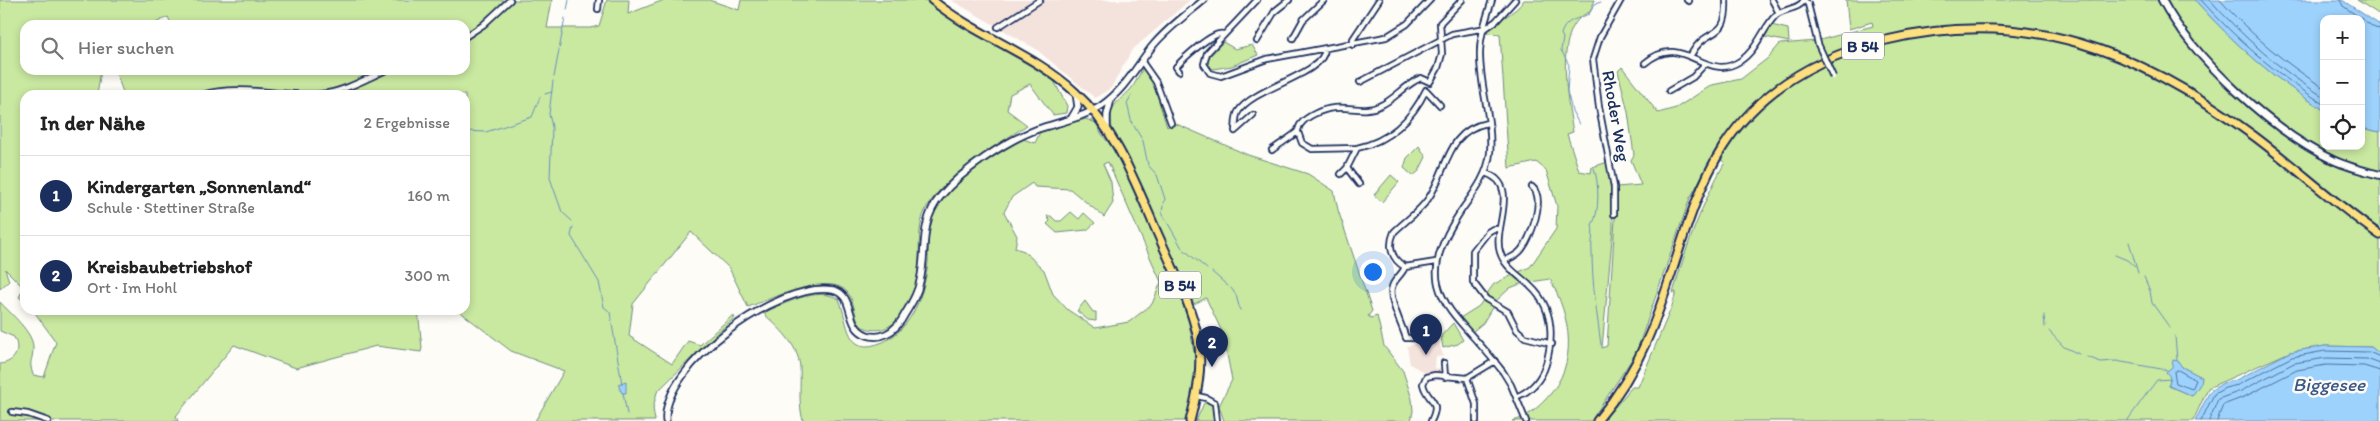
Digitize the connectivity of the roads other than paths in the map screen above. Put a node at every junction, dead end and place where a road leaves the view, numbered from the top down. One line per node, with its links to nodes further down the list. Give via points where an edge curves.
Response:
1 (510, 0): 23 (street)
2 (599, 0): 19 (street)
3 (932, 0): 44 (main road, B 54, via 1046,69)
4 (1040, 0): 21 (street)
5 (1204, 0): 31 (street, via 1164,34)
6 (1257, 0): 24 (street)
7 (1289, 0): 26 (street, via 1275,11)
8 (1324, 0): 25 (street, via 1303,20)
9 (1379, 0): 28 (street)
10 (1430, 0): 28 (street, via 1398,31)
11 (1462, 0): 27 (street, via 1440,23)
12 (1492, 0): 22 (street)
13 (1515, 0): 22 (street, via 1496,21)
14 (1620, 0): 62 (street, Rhoder Weg, via 1600,37 1593,59 1614,187)
15 (1726, 0): 30 (street, via 1723,26 1701,41)
16 (1772, 0): 20 (street)
17 (1804, 0): 20 (street, via 1800,5); 36 (street, bridge)
18 (2164, 3): 59 (main road, via 2211,66 2272,120 2332,160)
19 (598, 9)
20 (1779, 13): 33 (street, via 1756,46 1739,62 1720,68)
21 (998, 27)
22 (1483, 29): 27 (street, via 1452,34); 51 (street, via 1480,64)
23 (470, 34)
24 (1223, 34): 29 (street, via 1204,58 1206,69 1216,76 1227,75 1267,59); 34 (street, via 1214,34 1182,60 1176,66)
25 (1293, 38)
26 (1257, 41)
27 (1440, 41): 37 (street); 38 (street, via 1440,61)
28 (1352, 44): 29 (street)
29 (1325, 49): 48 (street, via 1324,55 1310,69 1253,97 1238,112 1235,131)
30 (1691, 55): 32 (street, via 1664,53); 33 (street)
31 (1142, 62): 45 (street); 50 (street, via 1156,82)
32 (1645, 63)
33 (1705, 64): 43 (street, via 1693,77)
34 (1180, 71)
35 (374, 75): 41 (street)
36 (1833, 77)
37 (1360, 82)
38 (1430, 82): 42 (street); 53 (street, via 1421,78 1414,80 1393,98 1368,110 1341,107 1322,111 1305,120)
39 (220, 90): 40 (street)
40 (247, 90)
41 (337, 90)
42 (1426, 90): 46 (street); 54 (street, via 1399,128)
43 (1669, 91)
44 (1076, 93): 47 (main road, B 54); 49 (street, via 1078,107)
45 (1111, 99): 47 (street); 52 (street)
46 (1440, 105)
47 (1093, 111): 49 (street); 52 (main road, B 54)
48 (1253, 116)
49 (1072, 119): 80 (street, via 1038,129 1013,141 961,176 940,197 926,222 923,265 916,294 891,331 874,336 860,332 853,325 845,298 836,291 818,291 782,300 735,325 693,364 669,395)
50 (1171, 123)
51 (1488, 123): 57 (street, via 1490,156); 69 (street, via 1459,136 1427,200 1394,232 1391,251 1398,263)
52 (1107, 130): 76 (main road, B 54, via 1188,304 1199,349)
53 (1298, 132): 54 (street, via 1302,144 1312,149); 55 (street)
54 (1357, 148): 56 (street)
55 (1272, 150)
56 (1347, 168): 58 (street); 60 (street)
57 (1485, 173): 64 (street, via 1496,180 1503,194 1505,204); 68 (street, via 1443,240)
58 (1341, 174)
59 (2380, 176)
60 (1359, 184)
61 (1532, 186): 67 (street, via 1537,201 1533,228 1522,249)
62 (1614, 214)
63 (2368, 227): 65 (main road); 66 (main road); 86 (main road, B 54, via 2255,137 2200,98 2149,69 2103,50 2045,36 1994,30 1936,31 1874,43 1828,58 1804,70 1780,85 1740,124 1715,162 1694,208 1658,313 1637,362)
64 (1499, 229): 67 (street, via 1500,253); 71 (street, via 1493,229 1473,251 1472,282 1481,295 1508,312 1517,330 1525,337)
65 (2380, 233)
66 (2380, 242)
67 (1506, 260): 71 (street, via 1544,305)
68 (1436, 262): 69 (street); 72 (street, via 1437,284 1442,298)
69 (1405, 267): 70 (street, via 1392,287 1392,301 1406,338)
70 (1420, 338)
71 (1552, 344): 77 (street, via 1539,378 1526,393)
72 (1495, 361): 75 (street); 77 (street)
73 (1444, 363): 74 (street)
74 (1445, 376): 75 (street); 83 (street, via 1429,376 1423,384 1424,391 1436,406)
75 (1467, 378): 84 (street, via 1476,404)
76 (1197, 396): 81 (main road, B 54); 82 (street, via 1215,403)
77 (1516, 397): 85 (street)
78 (12, 412): 79 (street)
79 (48, 421)
80 (666, 421)
81 (1190, 421)
82 (1216, 421)
83 (1431, 421)
84 (1476, 421)
85 (1526, 421)
86 (1597, 421)

